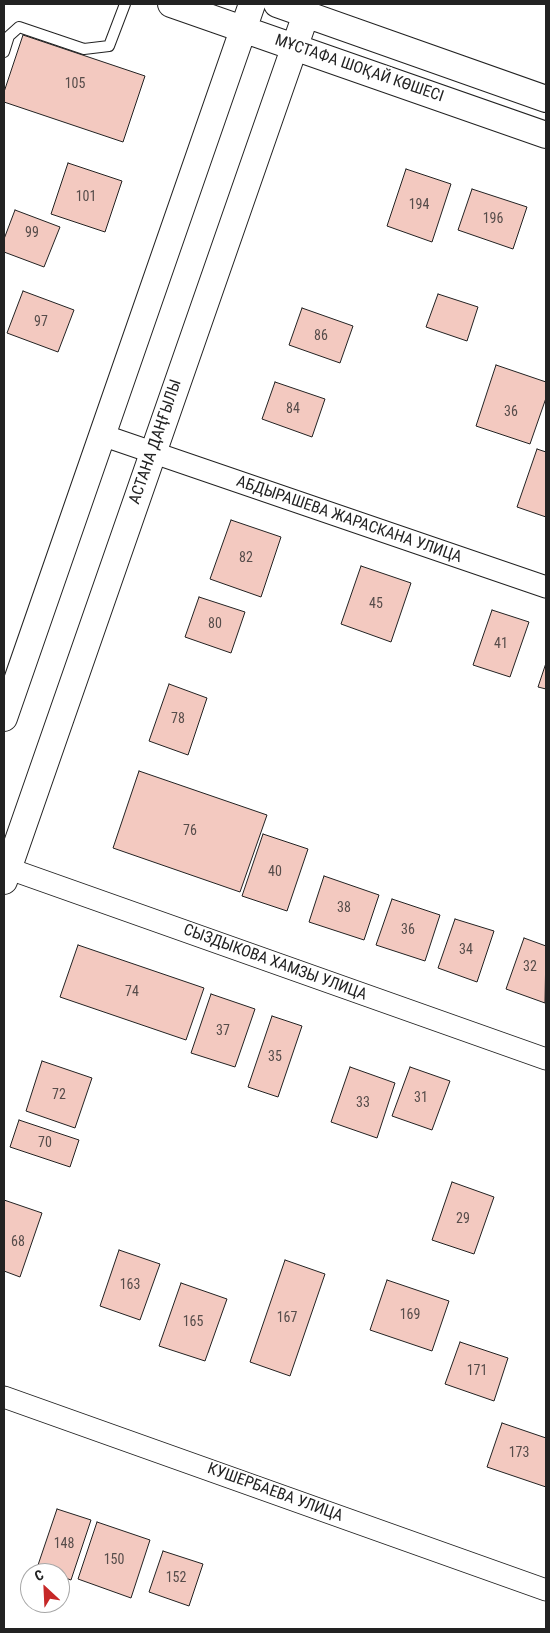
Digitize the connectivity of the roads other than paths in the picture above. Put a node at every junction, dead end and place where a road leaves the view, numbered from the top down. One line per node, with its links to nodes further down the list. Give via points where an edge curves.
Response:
1 (126, 4): 8 (lane, via 109,46 84,49 20,27 10,36)
2 (171, 4): 6 (street, МҰСТАФА ШОҚАЙ КӨШЕСІ)
3 (252, 4): 6 (street)
4 (278, 4): 5 (street, МҰСТАФА ШОҚАЙ КӨШЕСІ)
5 (307, 9): 7 (street, АСТАНА ДАҢҒЫЛЫ); 9 (street, МҰСТАФА ШОҚАЙ КӨШЕСІ)
6 (244, 28): 7 (street, МҰСТАФА ШОҚАЙ КӨШЕСІ); 11 (street)
7 (294, 46): 10 (street, МҰСТАФА ШОҚАЙ КӨШЕСІ); 12 (street, АСТАНА ДАҢҒЫЛЫ)
8 (4, 52)
9 (546, 99)
10 (546, 135)
11 (102, 435): 12 (street, АБДЫРАШЕВА ЖАРАСКАНА УЛИЦА); 14 (street)
12 (152, 453): 13 (street, АБДЫРАШЕВА ЖАРАСКАНА УЛИЦА); 15 (street, АСТАНА ДАҢҒЫЛЫ)
13 (546, 586)
14 (4, 718)
15 (5, 872): 16 (street, СЫЗДЫКОВА ХАМЗЫ УЛИЦА)
16 (546, 1060)
17 (4, 1396): 18 (street, КУШЕРБАЕВА УЛИЦА)
18 (546, 1590)

